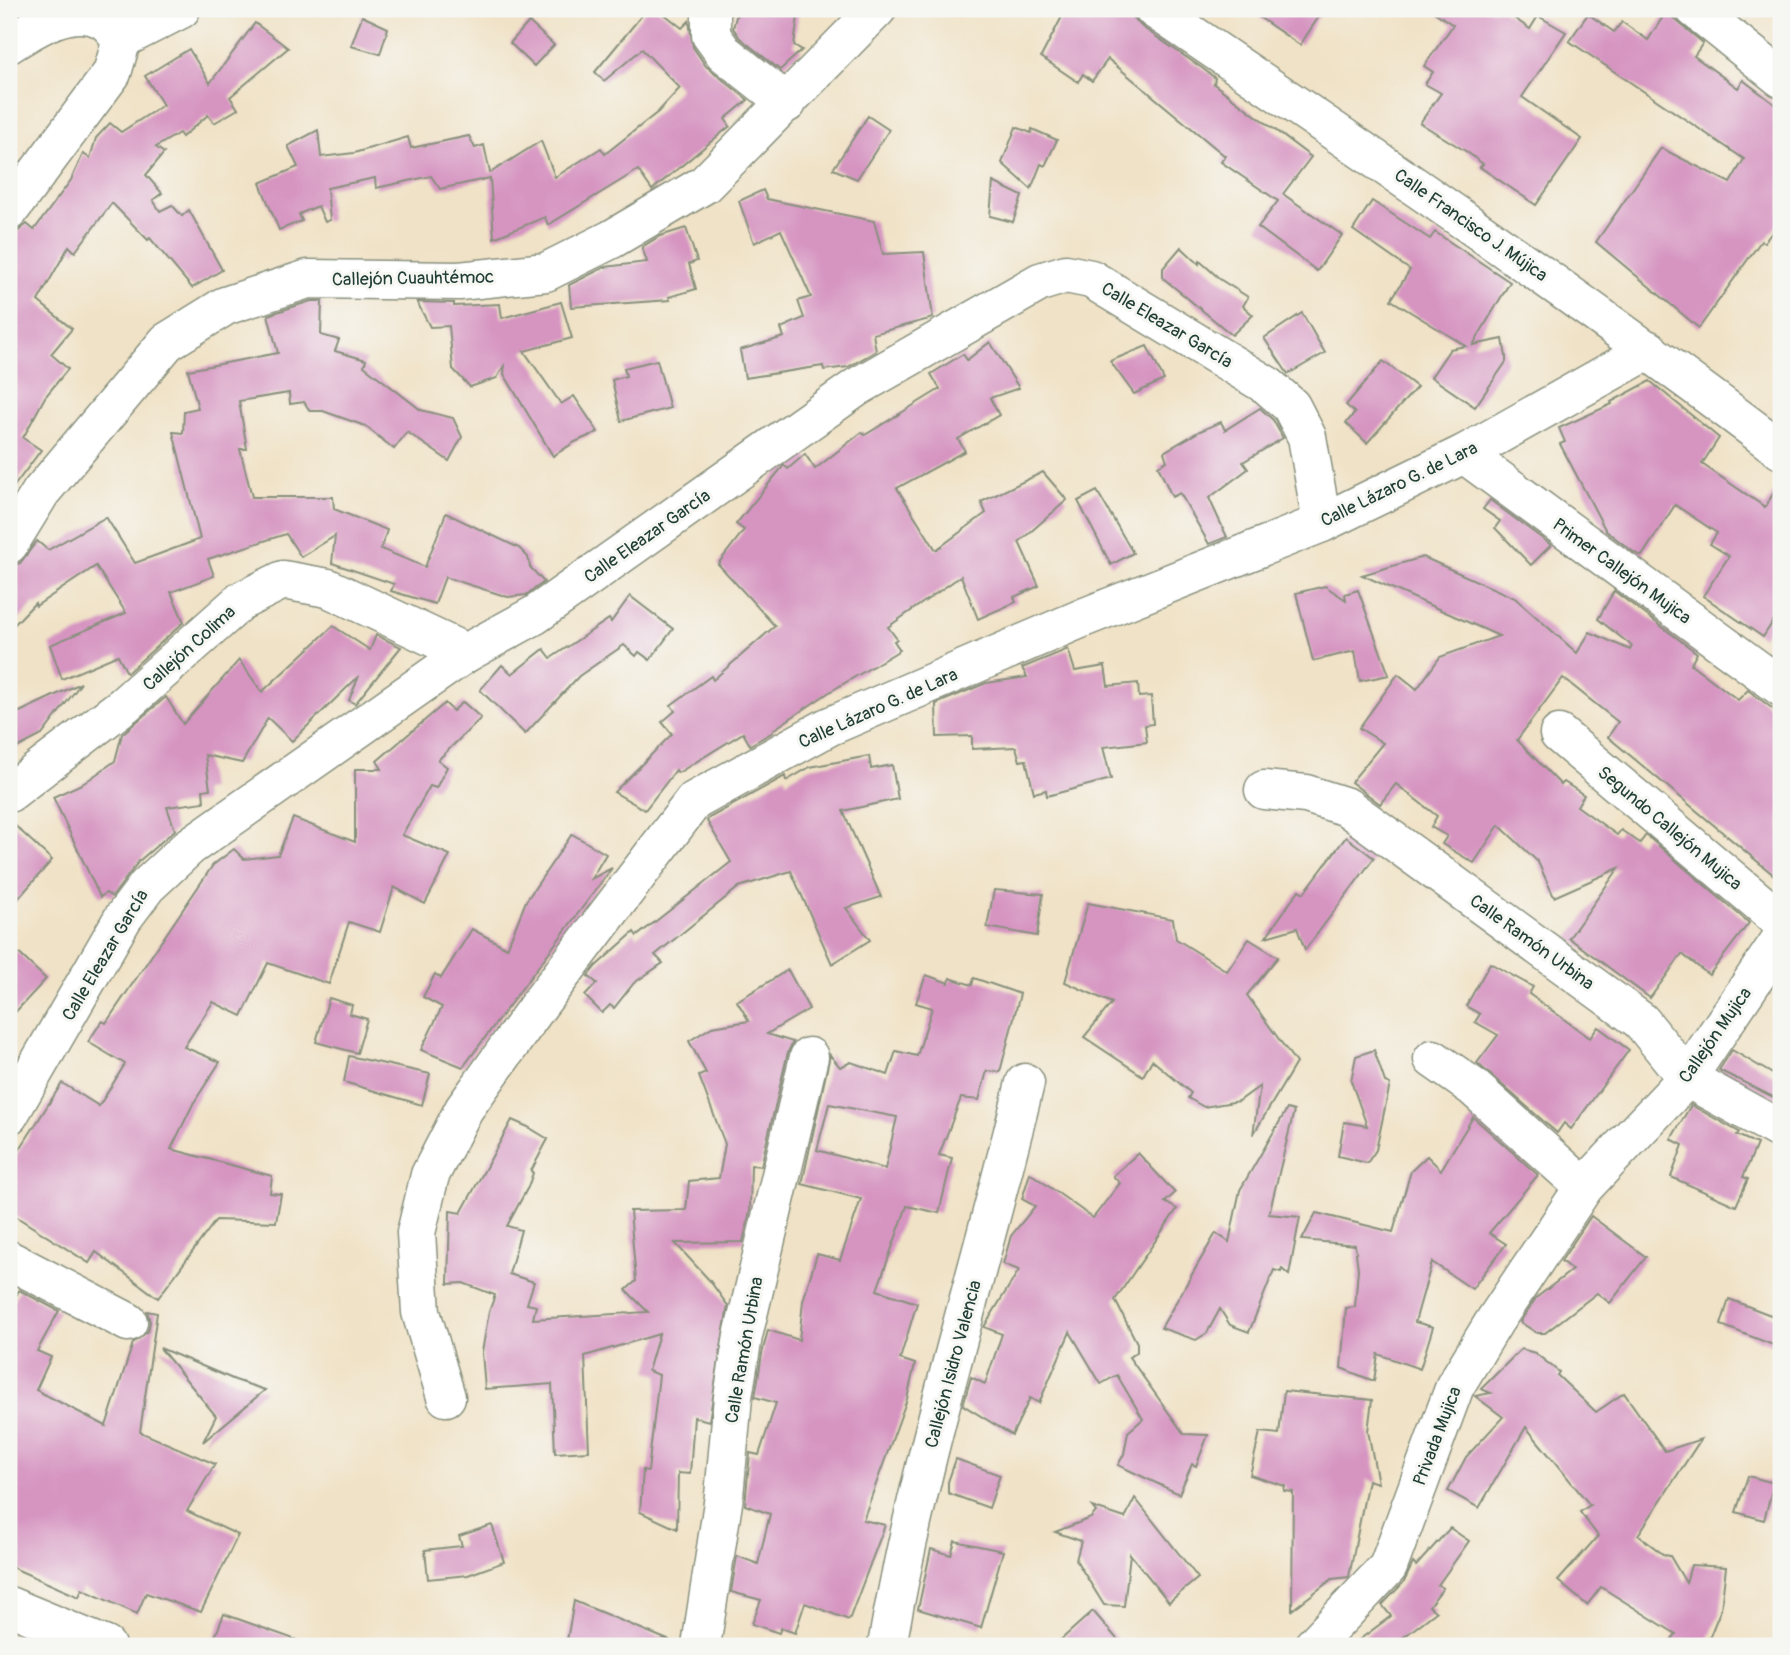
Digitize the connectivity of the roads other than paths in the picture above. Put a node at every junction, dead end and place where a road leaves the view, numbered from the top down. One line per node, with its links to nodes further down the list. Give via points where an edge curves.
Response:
1 (181, 9): 6 (street)
2 (711, 9): 9 (street, via 711,35 724,53)
3 (877, 9): 9 (street, Callejón Cuauhtémoc)
4 (1154, 9): 11 (street, Calle Francisco J. Mújica)
5 (1695, 9): 8 (street)
6 (122, 39): 7 (street, via 103,19 74,14 40,25); 10 (street, via 112,73)
7 (9, 44)
8 (1781, 78)
9 (787, 103): 15 (street, Callejón Cuauhtémoc, via 705,184 546,272 459,281 308,279 225,306 167,342 41,492)
10 (9, 211)
11 (1649, 349): 12 (street, Calle Francisco J. Mújica); 13 (street, Calle Lázaro G. de Lara)
12 (1781, 450)
13 (1464, 454): 14 (street, Calle Lázaro G. de Lara); 17 (street, Primer Callejón Mujica)
14 (1322, 523): 16 (street, Calle Eleazar García, via 1307,437 1291,406 1268,386 1091,279 1066,274 1040,282 857,387 535,615); 32 (street, Calle Lázaro G. de Lara, via 1085,617 828,727 694,802 464,1109 430,1175 416,1233 421,1312)
15 (9, 544)
16 (466, 653): 20 (street, Callejón Colima, via 328,587 283,580 241,601 124,705); 27 (street, Calle Eleazar García, via 189,846 147,886 123,918)
17 (1781, 687)
18 (1559, 734): 21 (street, Segundo Callejón Mujica)
19 (1264, 790): 25 (street, Calle Ramón Urbina, via 1306,793 1348,807 1640,1021)
20 (9, 793)
21 (1781, 921)
22 (1781, 939): 25 (street, Callejón Mujica)
23 (809, 1057): 35 (street, Calle Ramón Urbina, via 743,1336)
24 (1433, 1059): 29 (street, via 1473,1087)
25 (1688, 1078): 28 (street, Calle Ramón Urbina); 29 (street, Callejón Mujica)
26 (1025, 1083): 36 (street, Callejón Isidro Valencia, via 904,1548)
27 (9, 1115)
28 (1781, 1130)
29 (1584, 1186): 37 (street, Privada Mujica, via 1455,1386 1388,1567)
30 (9, 1260): 31 (street)
31 (128, 1322)
32 (446, 1397)
33 (9, 1606): 34 (street)
34 (106, 1646)
35 (701, 1646)
36 (887, 1646)
37 (1313, 1646)

